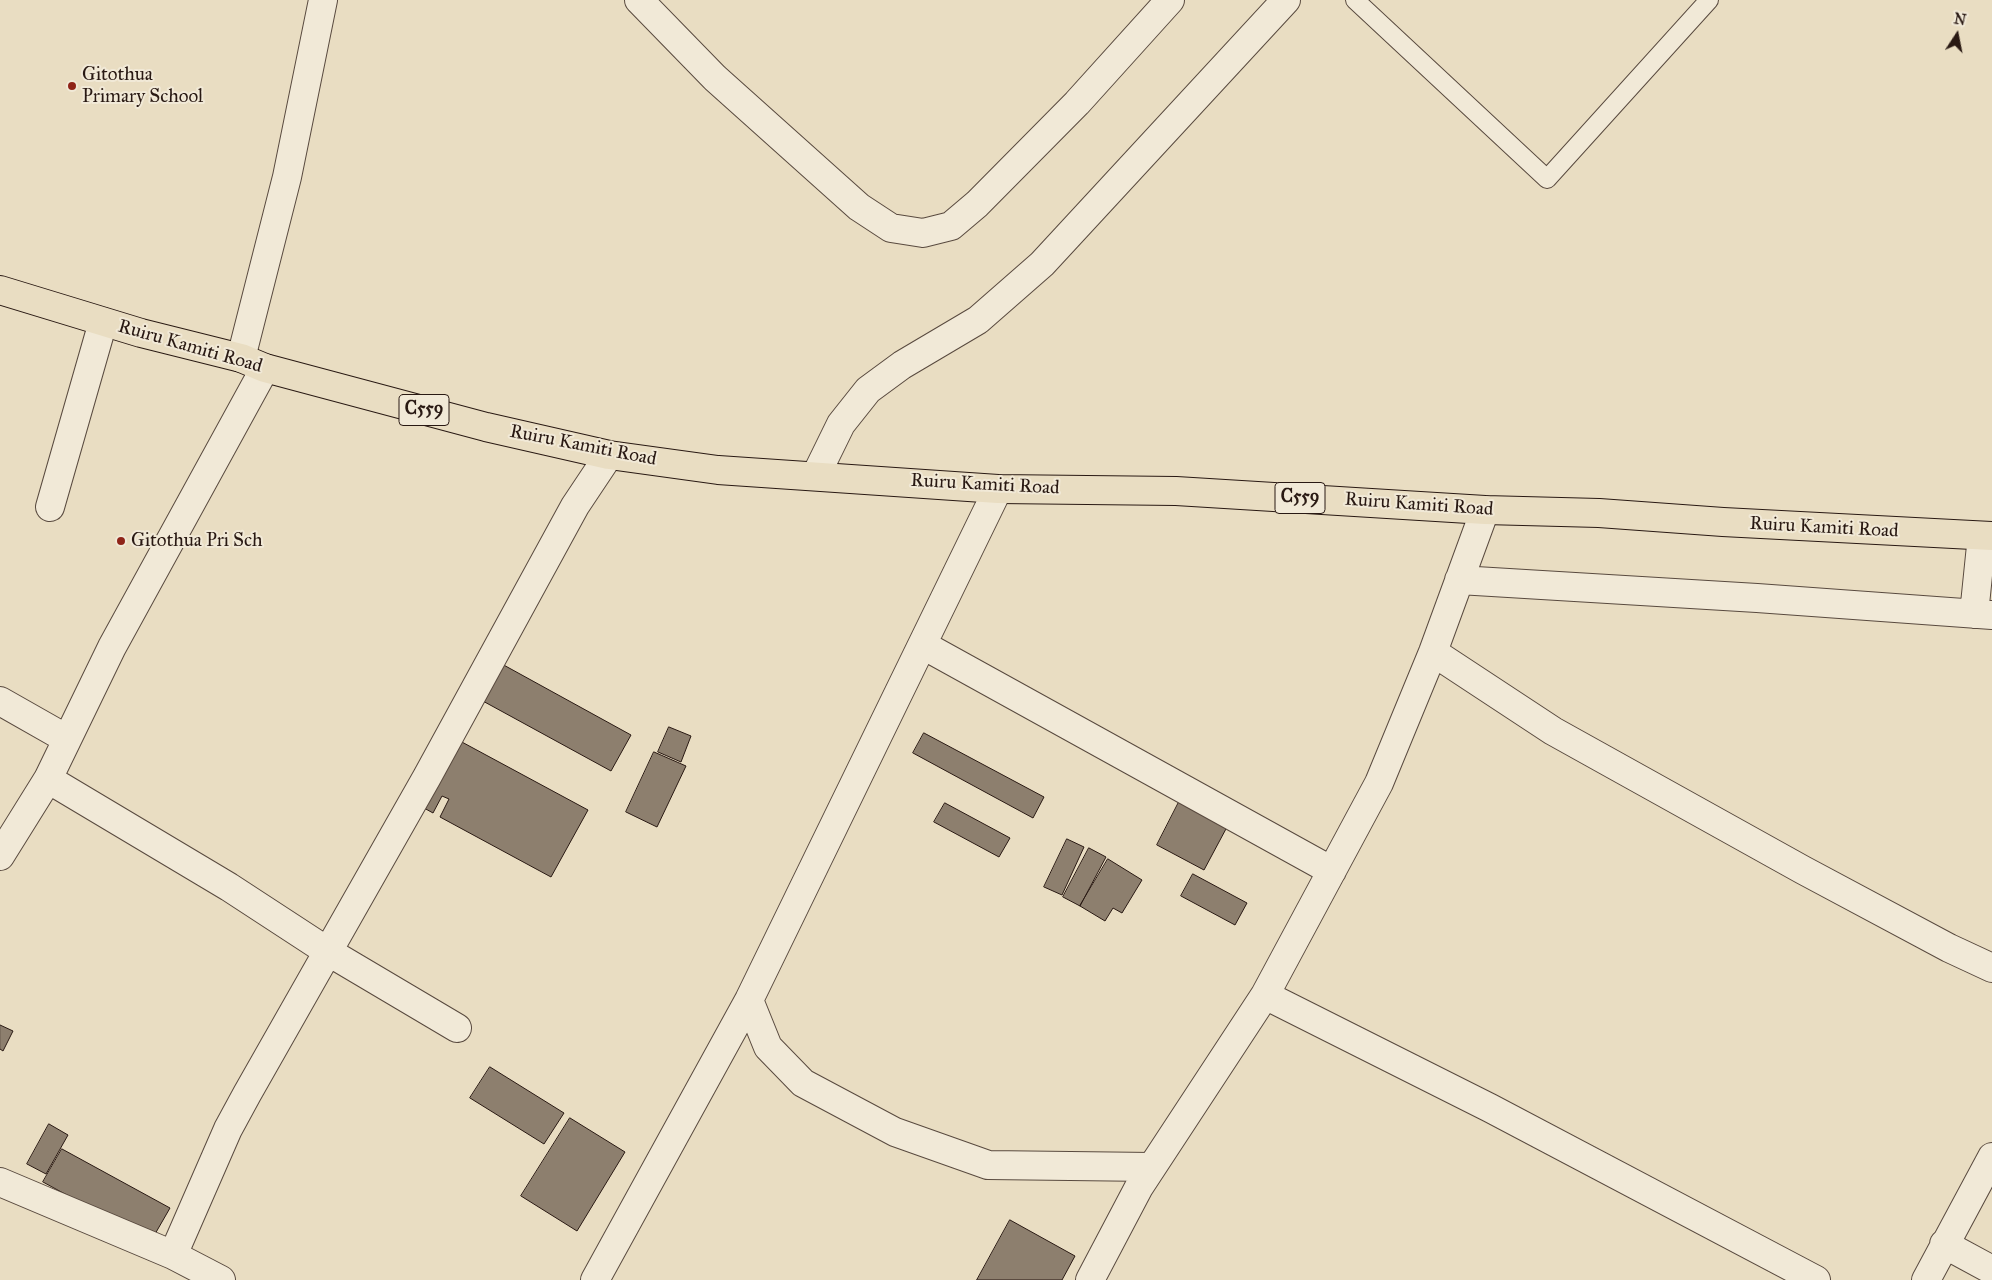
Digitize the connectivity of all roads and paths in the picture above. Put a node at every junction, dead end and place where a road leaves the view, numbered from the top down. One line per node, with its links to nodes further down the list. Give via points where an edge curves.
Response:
1 (323, 0): 9 (street)
2 (639, 0): 3 (street, via 715,78 859,207 891,228 923,233 951,226 977,204)
3 (1170, 0)
4 (1286, 0): 11 (street, via 1042,264 978,320 902,365 868,390 841,424)
5 (1355, 0): 6 (lane, via 1547,179)
6 (1709, 0)
7 (0, 290): 8 (main road, Ruiru Kamiti Road / C559)
8 (103, 322): 9 (main road, Ruiru Kamiti Road / C559); 13 (street)
9 (253, 363): 10 (main road, Ruiru Kamiti Road / C559, via 486,427); 21 (street)
10 (609, 455): 11 (main road, Ruiru Kamiti Road / C559, via 718,470); 25 (street, via 575,506)
11 (816, 475): 12 (main road, Ruiru Kamiti Road / C559)
12 (998, 488): 14 (main road, Ruiru Kamiti Road / C559, via 1176,491); 18 (street)
13 (50, 507)
14 (1486, 510): 15 (main road, Ruiru Kamiti Road / C559, via 1600,513); 16 (street)
15 (1987, 536): 17 (street)
16 (1459, 580): 17 (street); 19 (street)
17 (1983, 614)
18 (924, 645): 24 (street); 28 (street)
19 (1433, 652): 24 (street, via 1379,783); 26 (street, via 1561,736 1811,875)
20 (0, 701): 21 (street)
21 (67, 739): 22 (street)
22 (48, 778): 23 (street); 25 (street, via 229,887)
23 (0, 856)
24 (1332, 871): 27 (street)
25 (327, 951): 29 (street); 34 (street, via 228,1129)
26 (1992, 968)
27 (1265, 995): 31 (street); 39 (street, via 1490,1108)
28 (749, 1000): 31 (street, via 768,1047 803,1083 895,1132 988,1165); 38 (street)
29 (457, 1028)
30 (1992, 1157): 33 (street)
31 (1152, 1167): 36 (street, via 1138,1188)
32 (0, 1182): 34 (street)
33 (1944, 1244): 35 (street); 40 (street)
34 (173, 1255): 37 (street)
35 (1992, 1270)
36 (1098, 1277)
37 (221, 1280)
38 (595, 1280)
39 (1816, 1280)
40 (1926, 1280)

